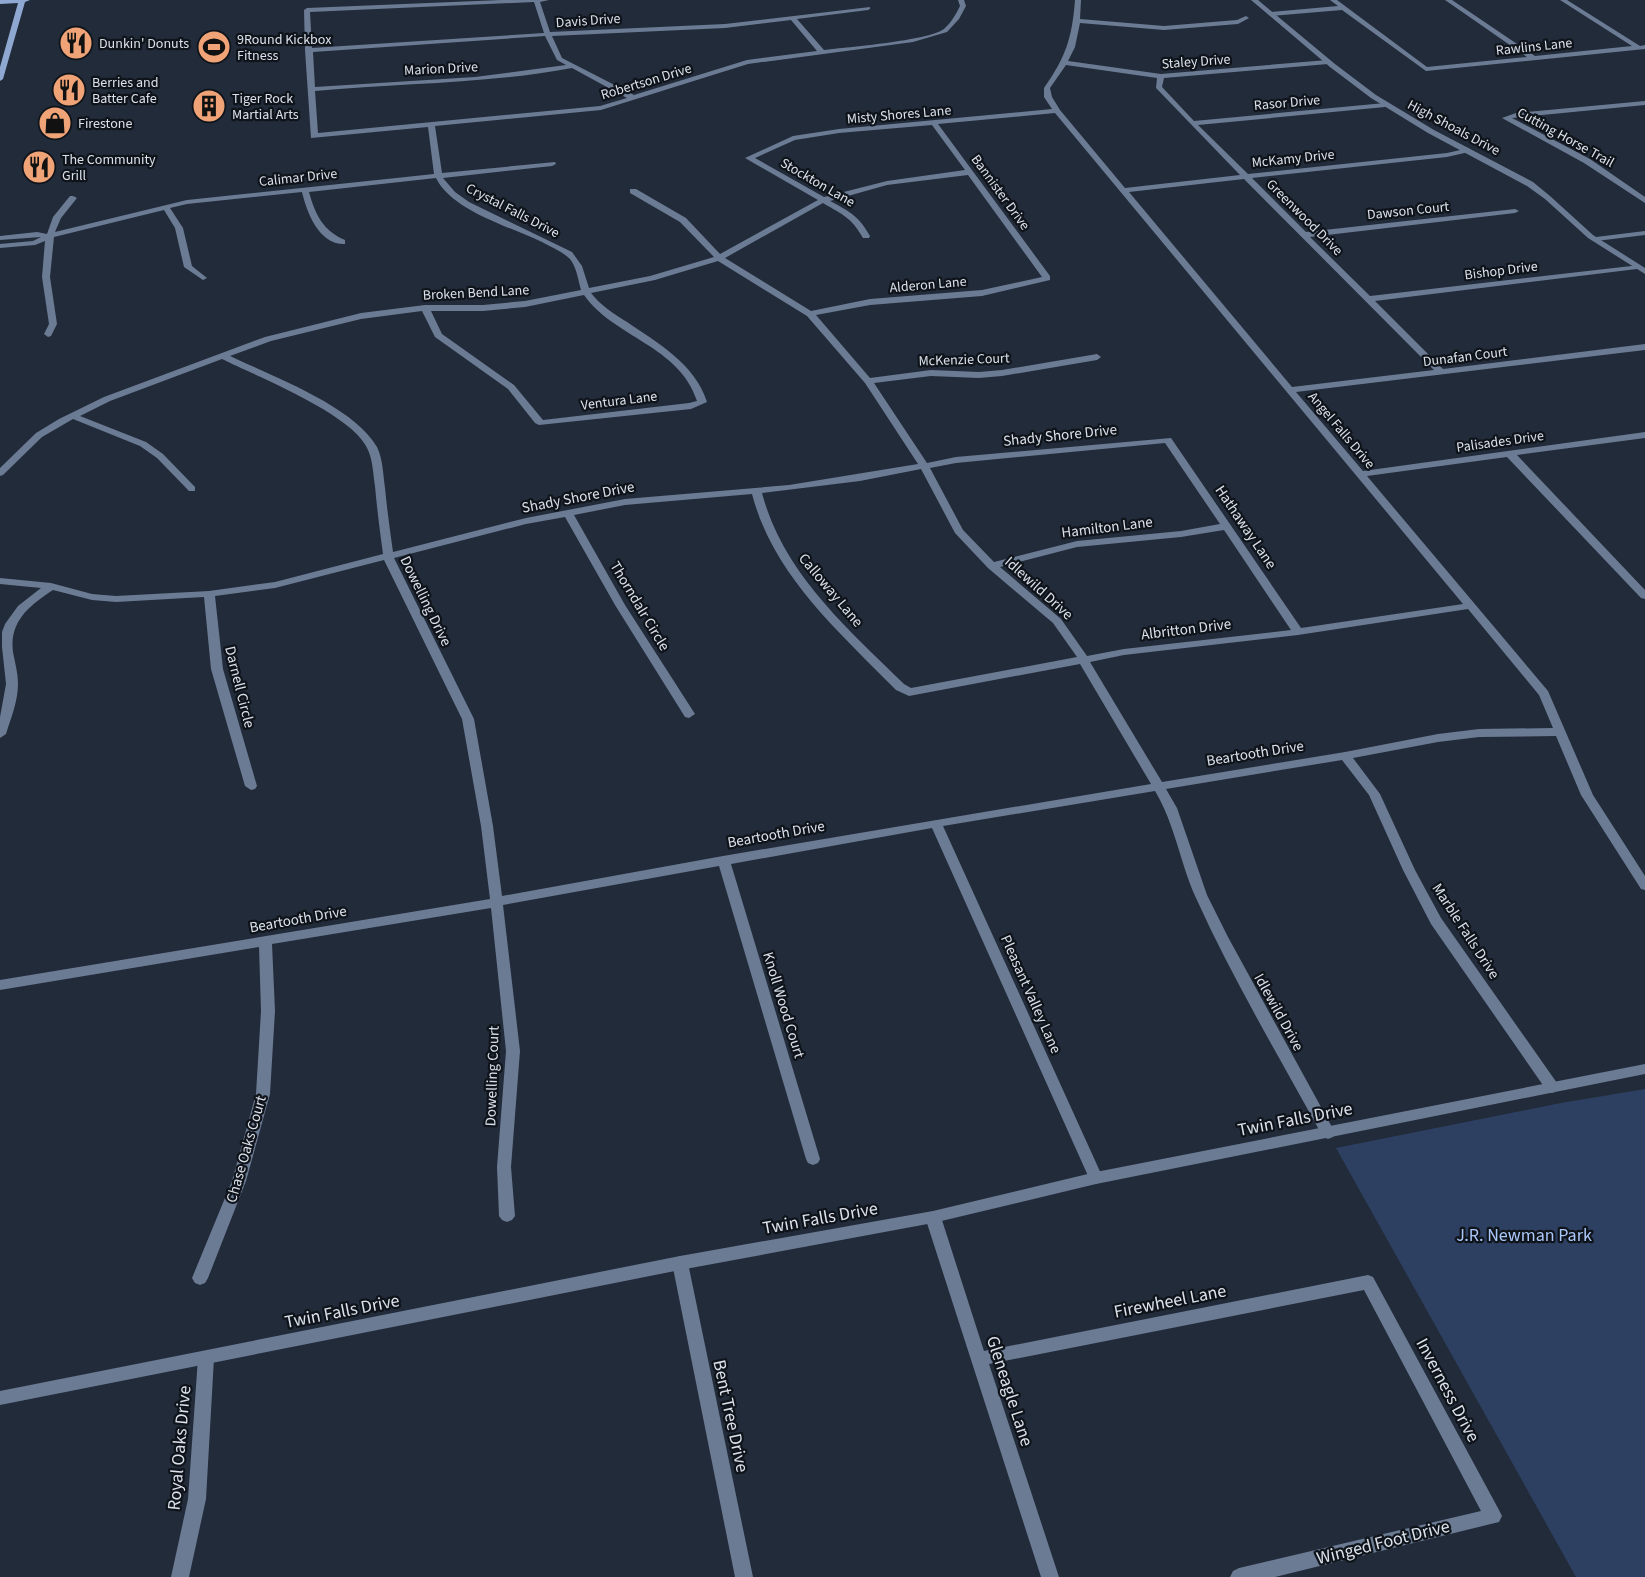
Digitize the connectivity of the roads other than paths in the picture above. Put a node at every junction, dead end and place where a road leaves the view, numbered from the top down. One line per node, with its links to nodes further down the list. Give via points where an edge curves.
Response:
1 (22, 0): 2 (main road); 12 (main road); 27 (main road)
2 (27, 0)
3 (537, 0): 4 (street); 18 (street); 20 (street, via 307,10)
4 (546, 0)
5 (862, 0): 15 (street, Davis Drive, via 868,8)
6 (961, 0): 21 (street, Robertson Drive, via 963,6 957,18 945,31 913,40)
7 (1078, 0): 17 (street, Angel Falls Drive)
8 (1254, 0): 14 (street, High Shoals Drive)
9 (1333, 0): 13 (street)
10 (1448, 0): 22 (street)
11 (1563, 0): 19 (street)
12 (0, 2)
13 (1342, 8): 14 (street); 22 (street, Rawlins Lane, via 1426,69)
14 (1271, 14): 23 (street, High Shoals Drive)
15 (792, 17): 18 (street, Davis Drive, via 725,26); 21 (street)
16 (1246, 18): 17 (street, via 1238,22 1164,28)
17 (1077, 21): 24 (street, Angel Falls Drive)
18 (548, 35): 20 (street, Davis Drive); 25 (street, via 559,59)
19 (1642, 47): 22 (street, Rawlins Lane)
20 (308, 50): 28 (street)
21 (821, 51): 29 (street, Robertson Drive, via 747,62)
22 (1533, 58)
23 (1328, 62): 26 (street, Staley Drive); 31 (street, High Shoals Drive)
24 (1066, 63): 26 (street, Staley Drive); 32 (street, Angel Falls Drive, via 1047,88)
25 (573, 66): 28 (street, Marion Drive, via 518,76); 29 (street)
26 (1161, 76): 34 (street, Greenwood Drive, via 1158,87)
27 (0, 77)
28 (311, 89): 35 (street, Robertson Drive, via 314,136)
29 (633, 98): 35 (street, Robertson Drive, via 601,108)
30 (1643, 104): 47 (street, Cutting Horse Trail, via 1506,117 1587,161)
31 (1385, 105): 34 (street, Rasor Drive); 36 (street, High Shoals Drive)
32 (1057, 111): 33 (street, Misty Shores Lane); 43 (street, Angel Falls Drive)
33 (934, 123): 37 (street, Misty Shores Lane, via 793,138); 39 (street, Bannister Drive)
34 (1192, 123): 41 (street, Greenwood Drive)
35 (431, 125): 40 (street)
36 (1466, 150): 41 (street, McKamy Drive); 55 (street, High Shoals Drive, via 1531,185)
37 (749, 158): 46 (street, Stockton Lane)
38 (552, 164): 40 (street, Calimar Drive)
39 (970, 172): 46 (street, Broken Bend Lane, via 888,183); 61 (street, Bannister Drive)
40 (438, 176): 42 (street, Calimar Drive); 62 (street, Crystal Falls Drive, via 466,203 571,256)
41 (1245, 177): 43 (street, McKamy Drive); 51 (street, Greenwood Drive)
42 (305, 189): 48 (street, Calimar Drive); 56 (street, via 316,222 330,237)
43 (1124, 190): 72 (street, Angel Falls Drive)
44 (633, 191): 58 (street, Idlewild Drive, via 683,220)
45 (73, 198): 52 (street, via 57,217)
46 (823, 200): 53 (street, Stockton Lane, via 850,215); 58 (street, Broken Bend Lane)
47 (1645, 201)
48 (165, 206): 52 (street, Calimar Drive); 60 (street, via 179,228 188,267)
49 (1515, 211): 51 (street, Dawson Court)
50 (1645, 233): 55 (street)
51 (1304, 235): 63 (street, Greenwood Drive)
52 (50, 236): 54 (street, Calimar Drive); 57 (street, Calimar Drive, via 35,243); 66 (street, via 46,277 53,324)
53 (866, 236)
54 (0, 237)
55 (1596, 239): 59 (street, High Shoals Drive)
56 (342, 242)
57 (0, 246)
58 (719, 258): 62 (street, Broken Bend Lane); 65 (street, Idlewild Drive)
59 (1641, 270): 63 (street, Bishop Drive)
60 (203, 278)
61 (1047, 278): 65 (street, Alderon Lane, via 982,293 870,302)
62 (586, 293): 64 (street, Broken Bend Lane, via 498,307); 73 (street, Crystal Falls Drive, via 610,315 675,360 691,377 701,395)
63 (1368, 299): 70 (street, Greenwood Drive)
64 (425, 308): 68 (street, Broken Bend Lane, via 338,320); 73 (street, Ventura Lane, via 438,335 511,387 542,423)
65 (810, 314): 71 (street, Idlewild Drive)
66 (48, 334)
67 (1645, 347): 70 (street, Dunafan Court)
68 (222, 356): 74 (street, Broken Bend Lane, via 107,399); 85 (street, Dowelling Drive, via 317,401 365,437 373,450)
69 (1097, 357): 71 (street, McKenzie Court, via 1002,373 931,373)
70 (1441, 372): 72 (street, Dunafan Court)
71 (868, 381): 78 (street, Idlewild Drive)
72 (1289, 390): 80 (street, Angel Falls Drive)
73 (700, 404)
74 (73, 416): 79 (street, Broken Bend Lane, via 39,435); 81 (street, via 143,444)
75 (1645, 435): 77 (street, Palisades Drive)
76 (1168, 440): 78 (street, Shady Shore Drive); 84 (street, Hathaway Lane)
77 (1509, 453): 80 (street, Palisades Drive); 90 (street)
78 (924, 466): 82 (street, Shady Shore Drive); 86 (street, Idlewild Drive, via 959,531)
79 (0, 473)
80 (1359, 474): 91 (street, Angel Falls Drive)
81 (192, 489)
82 (756, 490): 83 (street, Shady Shore Drive, via 625,502); 94 (street, Calloway Lane, via 763,517 784,558 818,603)
83 (567, 512): 85 (street, Shady Shore Drive); 95 (street, Thorndalr Circle)
84 (1227, 526): 86 (street, Hamilton Lane, via 1077,544); 92 (street, Hathaway Lane)
85 (388, 557): 89 (street, Shady Shore Drive, via 275,585); 104 (street, Dowelling Drive, via 468,718)
86 (992, 566): 93 (street, Idlewild Drive, via 1057,621)
87 (0, 581): 88 (street, Shady Shore Drive)
88 (51, 586): 89 (street, Shady Shore Drive, via 116,599); 97 (street, via 30,600 9,626 6,640 12,683)
89 (209, 594): 99 (street, Darnell Circle, via 218,669)
90 (1645, 596)
91 (1468, 606): 92 (street, Albritton Drive); 96 (street, Angel Falls Drive, via 1544,694)
92 (1298, 632): 93 (street, Albritton Drive, via 1154,648)
93 (1082, 661): 94 (street, Albritton Drive); 100 (street, Idlewild Drive)
94 (909, 692)
95 (689, 714)
96 (1560, 732): 98 (street, Beartooth Drive, via 1479,733); 103 (street, Angel Falls Drive, via 1587,795)
97 (0, 734)
98 (1345, 756): 100 (street, Beartooth Drive); 108 (street, Marble Falls Drive, via 1374,794 1436,921)
99 (251, 786)
100 (1158, 787): 101 (street, Beartooth Drive); 109 (street, Idlewild Drive, via 1171,808 1201,895 1221,937)
101 (936, 823): 102 (street, Beartooth Drive); 111 (street, Pleasant Valley Lane)
102 (723, 860): 104 (street, Beartooth Drive); 110 (street, Knoll Wood Court)
103 (1645, 886)
104 (497, 902): 105 (street, Beartooth Drive); 112 (street, Dowelling Court, via 513,1052 504,1167)
105 (265, 941): 106 (street, Beartooth Drive); 115 (street, Chase Oaks Court, via 268,1011 263,1094 239,1181)
106 (0, 985)
107 (1645, 1069): 108 (street, Twin Falls Drive)
108 (1552, 1087): 109 (street, Twin Falls Drive)
109 (1328, 1133): 111 (street, Twin Falls Drive)
110 (813, 1160)
111 (1096, 1178): 113 (street, Twin Falls Drive)
112 (507, 1216)
113 (933, 1217): 114 (street, Twin Falls Drive); 118 (street, Gleneagle Lane)
114 (680, 1263): 117 (street, Twin Falls Drive); 122 (street, Bent Tree Drive)
115 (200, 1278)
116 (1368, 1282): 118 (street, Firewheel Lane); 120 (street, Inverness Drive)
117 (206, 1358): 119 (street, Twin Falls Drive); 121 (street, Royal Oaks Drive, via 197,1499)
118 (979, 1359): 123 (street, Gleneagle Lane)
119 (0, 1398)
120 (1492, 1516): 124 (street, Winged Foot Drive)
121 (180, 1577)
122 (744, 1577)
123 (1050, 1577)
124 (1239, 1577)

